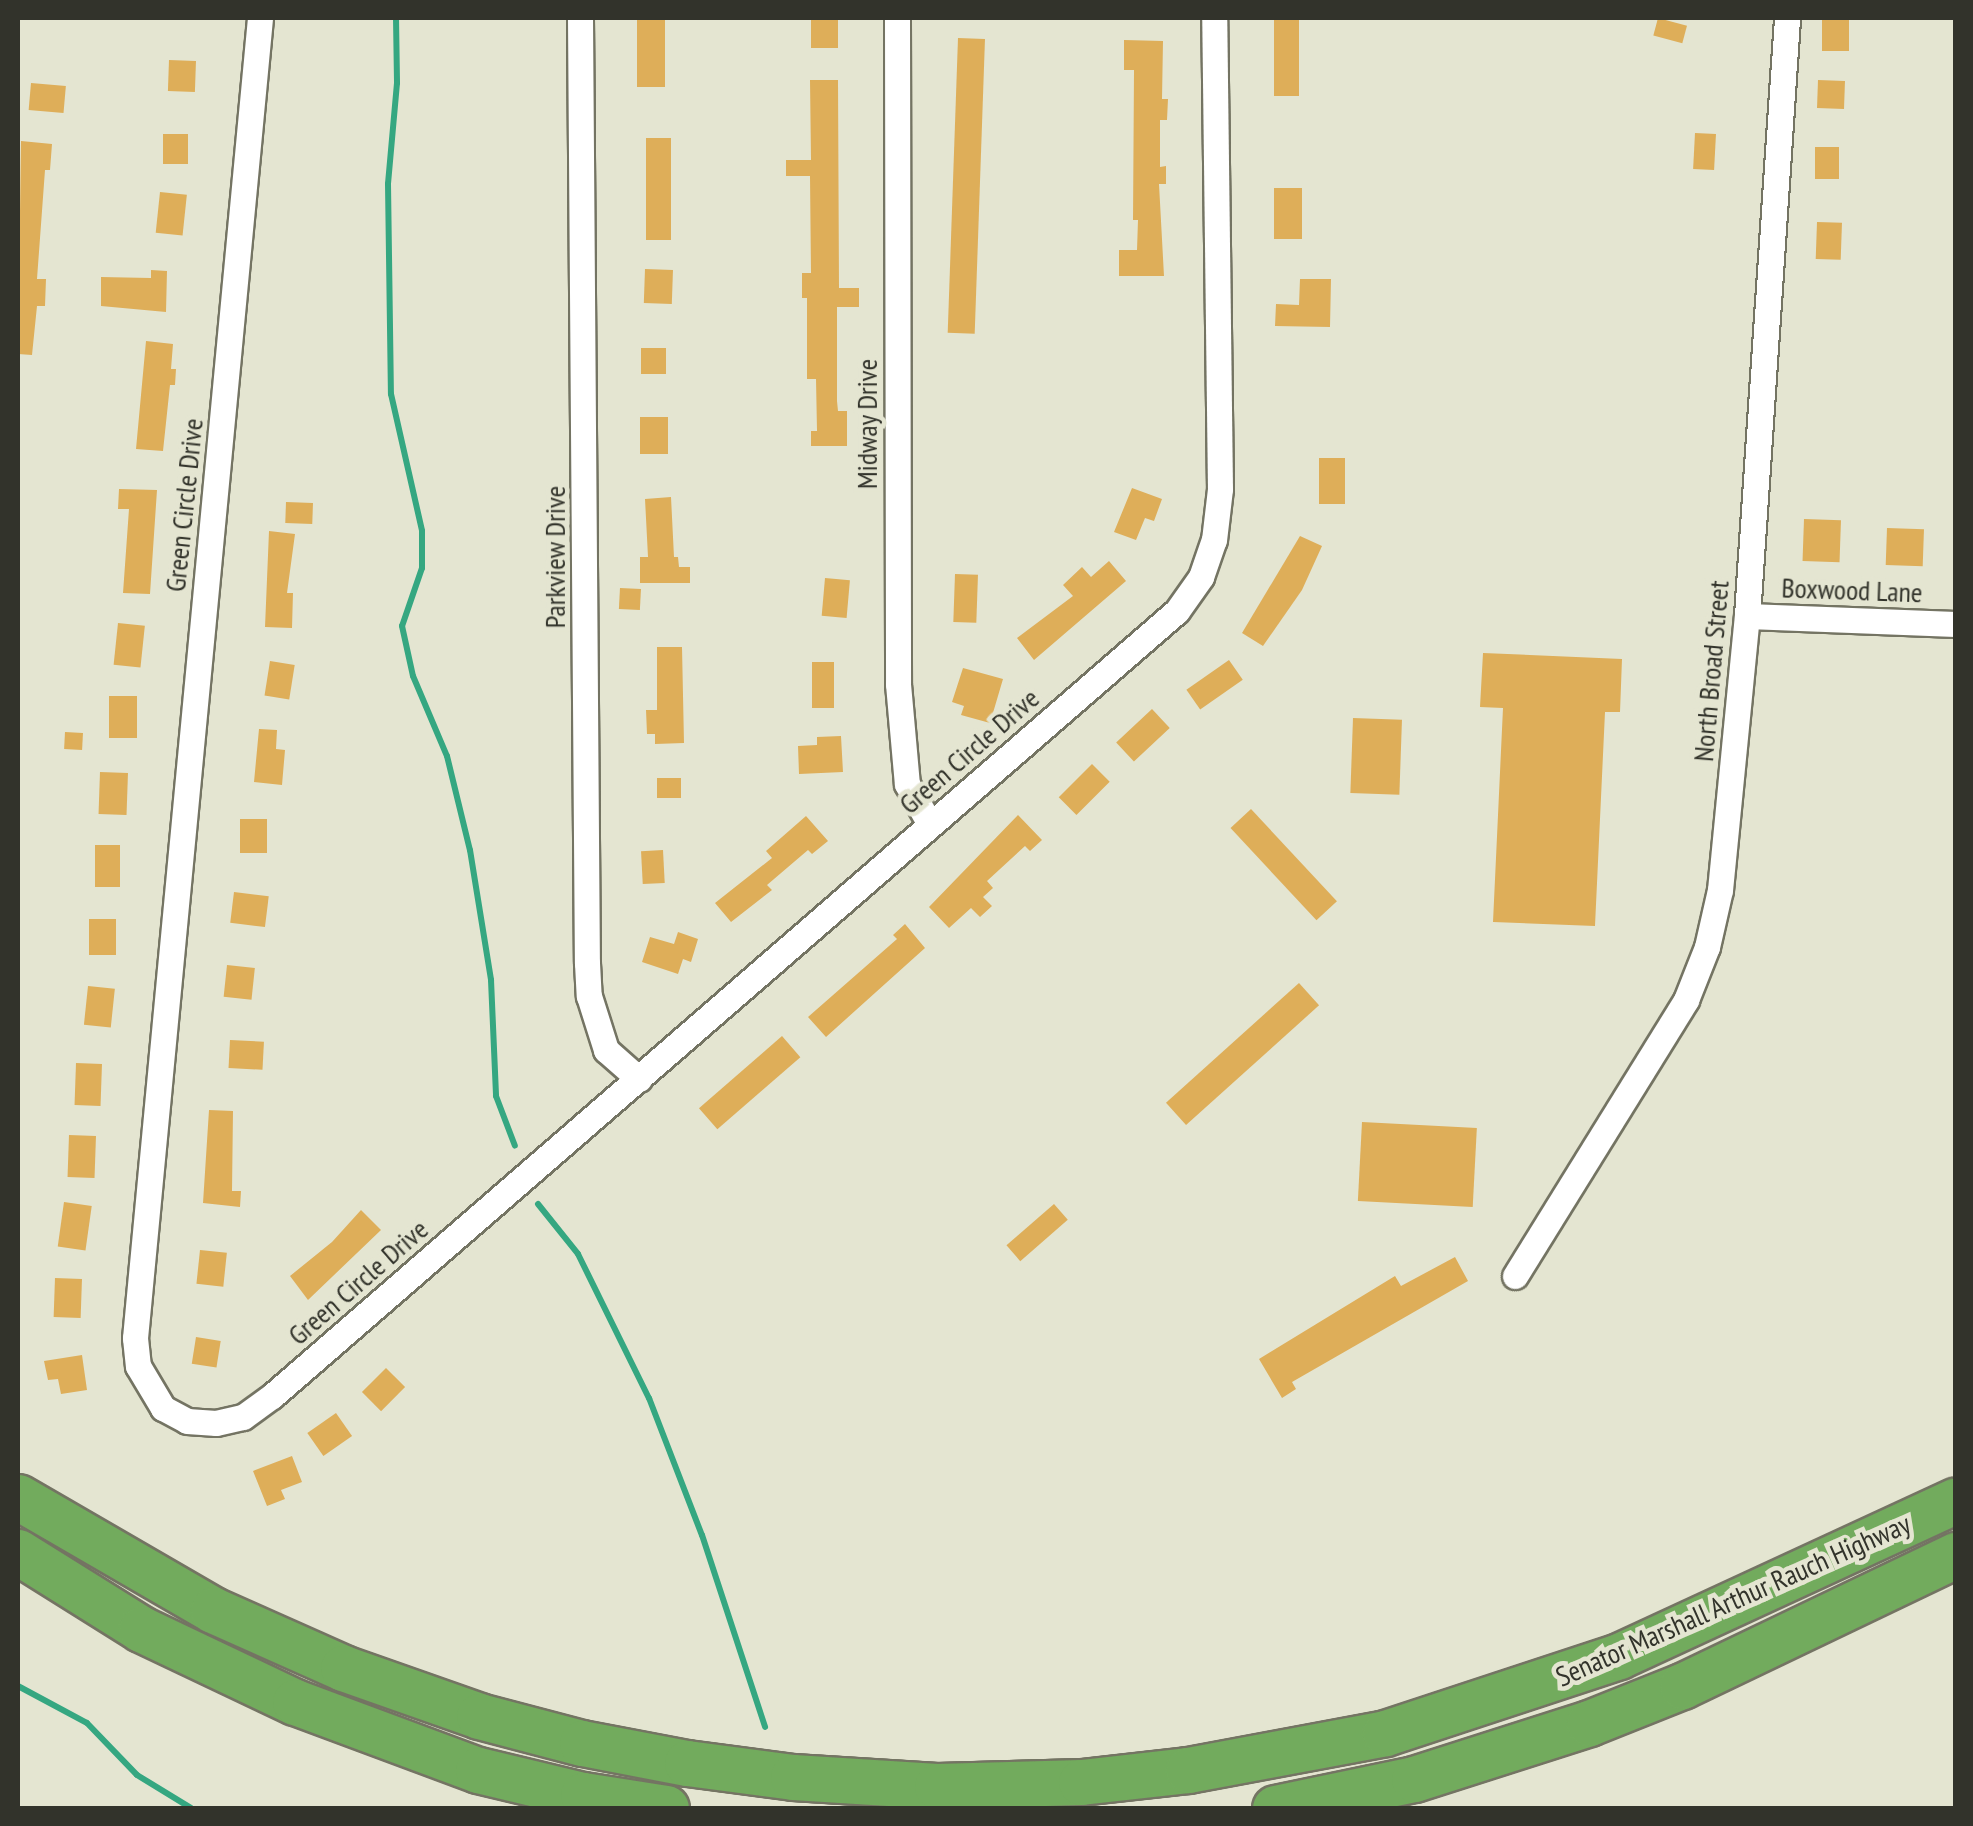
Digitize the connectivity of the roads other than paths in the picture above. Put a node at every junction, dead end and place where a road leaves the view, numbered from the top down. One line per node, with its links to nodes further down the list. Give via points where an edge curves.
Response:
1 (260, 18): 9 (street, Green Circle Drive, via 135,1338 138,1366 162,1408 216,1424 243,1417)
2 (580, 18): 9 (street, Parkview Drive, via 587,963 589,996 606,1050)
3 (897, 18): 8 (street, Midway Drive, via 898,684 907,784)
4 (1214, 18): 8 (street, Green Circle Drive, via 1220,489 1208,559 1177,611)
5 (1787, 18): 6 (street, North Broad Street)
6 (1747, 616): 7 (street, Boxwood Lane); 10 (street, North Broad Street, via 1720,890 1707,947 1686,1000)
7 (1956, 624)
8 (930, 824): 9 (street, Green Circle Drive)
9 (639, 1079)
10 (1516, 1276)
11 (18, 1496): 12 (highway, Senator Marshall Arthur Rauch Highway, via 213,1610 343,1668 479,1716 687,1762 937,1786 1081,1782 1188,1770 1385,1733 1604,1662)
12 (1956, 1500)
13 (18, 1552): 15 (highway, via 141,1629 296,1702 478,1770)
14 (1956, 1555): 16 (highway, Senator Marshall Arthur Rauch Highway, via 1682,1686 1589,1723 1414,1779)
15 (666, 1808)
16 (1275, 1808)

